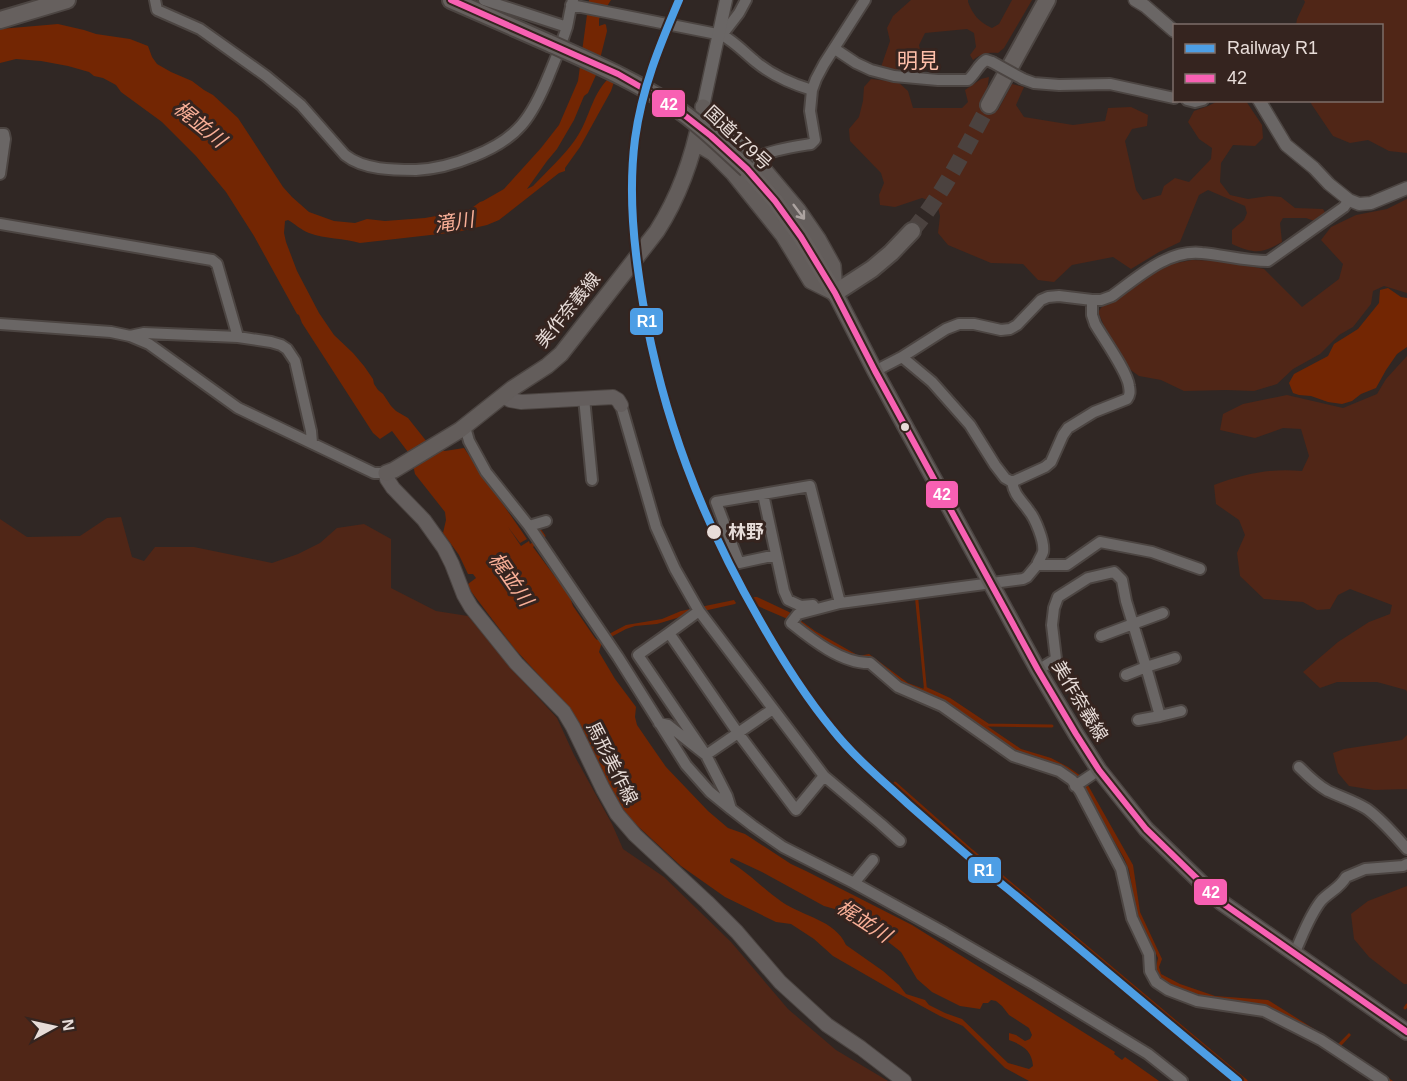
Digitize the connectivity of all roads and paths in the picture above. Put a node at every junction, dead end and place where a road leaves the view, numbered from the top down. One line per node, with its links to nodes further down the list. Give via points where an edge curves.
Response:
1 (67, 0): 11 (highway)
2 (155, 0): 12 (street, via 157,10 200,29 266,76 301,105 353,162 398,170 450,165 495,148 510,136 538,102)
3 (451, 0): 23 (highway, 国道179号, bridge, via 618,74 674,107)
4 (484, 0): 12 (street)
5 (726, 0): 14 (street)
6 (746, 0): 14 (street)
7 (865, 0): 15 (street)
8 (1047, 0): 19 (highway)
9 (1135, 0): 13 (street)
10 (574, 4): 12 (street); 14 (street)
11 (0, 20)
12 (567, 27)
13 (1173, 30)
14 (720, 35): 16 (street, via 768,71); 20 (street)
15 (835, 49): 16 (street); 17 (street, bridge, via 871,70 894,76 969,80 986,60 1034,83 1110,84)
16 (812, 90): 23 (street, via 810,111 815,140)
17 (1173, 98)
18 (1260, 102): 26 (street, via 1286,145)
19 (989, 105)
20 (703, 107): 22 (main road, 美作奈義線); 23 (main road, via 730,133)
21 (0, 134): 24 (street, via 5,139)
22 (696, 143): 23 (main road); 36 (main road, 美作奈義線, via 681,188 657,231 561,354)
23 (745, 167): 29 (highway, 国道179号, via 801,237)
24 (0, 174)
25 (1407, 188): 26 (street, via 1371,203)
26 (1349, 200): 30 (street, via 1268,261 1181,253 1167,258 1112,296)
27 (0, 224): 33 (street, via 212,260 217,264)
28 (912, 231): 29 (highway, via 872,269)
29 (835, 293): 35 (main road, 美作奈義線)
30 (1092, 300): 34 (street, via 1048,297 1010,329 959,324); 43 (street, via 1095,324 1124,373 1130,395 1068,428 1051,462)
31 (0, 324): 32 (street)
32 (130, 336): 33 (street, via 144,333); 40 (street, via 149,344 238,408)
33 (238, 337): 40 (street, via 287,349 295,361)
34 (902, 357): 35 (street); 43 (street, via 932,382 970,425 1000,472)
35 (875, 371): 50 (main road, 美作奈義線)
36 (503, 396): 37 (main road, via 521,402); 39 (main road, 美作奈義線)
37 (584, 398): 38 (main road, via 613,397); 42 (street)
38 (621, 405): 52 (street, via 656,527)
39 (462, 429): 41 (main road, 美作奈義線); 46 (street, via 486,472)
40 (312, 443): 41 (street, via 374,472)
41 (390, 472): 80 (main road, 馬形美作線, via 387,480 444,549 471,607 516,663 564,712 617,814 737,932 780,982 826,1024)
42 (592, 480)
43 (1012, 482): 48 (street, via 1014,492 1037,524 1043,551)
44 (763, 494): 47 (street); 47 (street, via 716,502 739,562); 51 (street, via 810,486)
45 (546, 521): 46 (street)
46 (529, 526): 65 (street)
47 (776, 555): 51 (street, via 788,600 801,606)
48 (1036, 565): 49 (street, via 1067,565 1100,542 1152,552); 50 (street, via 1027,577)
49 (1200, 569)
50 (990, 583): 51 (street); 59 (main road, 美作奈義線)
51 (840, 603): 71 (street, via 798,615 791,623 844,658 859,664 870,663 898,687 942,706 1013,756 1059,771)
52 (699, 611): 55 (street); 61 (street)
53 (1163, 613): 54 (street)
54 (1133, 624): 56 (street); 58 (street); 59 (street, via 1122,580 1114,572 1088,578 1058,597 1052,625 1056,659)
55 (669, 633): 66 (street); 67 (street, via 638,655)
56 (1101, 636)
57 (1175, 658): 58 (street)
58 (1146, 667): 60 (street); 63 (street)
59 (1038, 670): 69 (main road, 美作奈義線)
60 (1126, 675)
61 (773, 709): 66 (street); 70 (street)
62 (1181, 711): 63 (street)
63 (1160, 716): 64 (street)
64 (1138, 720)
65 (658, 723): 67 (street, via 668,725); 72 (street, via 686,765)
66 (738, 733): 67 (street); 70 (street, via 796,810)
67 (706, 755): 72 (street)
68 (1299, 767): 74 (street, via 1327,790 1369,811)
69 (1099, 770): 71 (street); 78 (main road, 美作奈義線, via 1146,829 1221,902)
70 (824, 776): 73 (street)
71 (1079, 783): 82 (street, via 1121,869 1132,918 1149,954 1150,971 1156,982 1197,1001 1264,1011 1321,1040)
72 (731, 809): 77 (street, via 783,847)
73 (900, 842)
74 (1407, 849)
75 (873, 860): 77 (street)
76 (1407, 864): 78 (street, via 1365,869 1346,877 1322,900)
77 (854, 883): 81 (street, via 1033,984 1148,1054)
78 (1294, 954): 79 (main road, 美作奈義線)
79 (1407, 1032)
80 (904, 1081)
81 (1182, 1081)
82 (1383, 1081)

